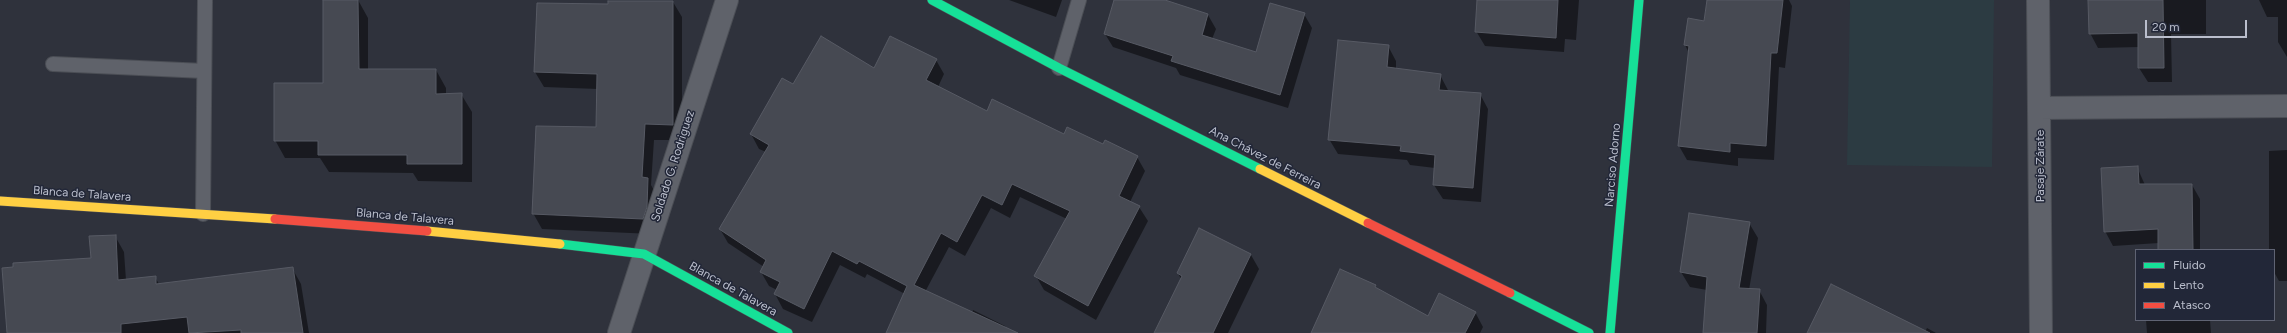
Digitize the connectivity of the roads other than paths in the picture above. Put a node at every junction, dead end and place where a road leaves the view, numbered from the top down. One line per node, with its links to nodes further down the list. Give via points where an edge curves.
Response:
1 (205, 0): 9 (lane)
2 (727, 0): 14 (street, Soldado G. Rodriguez)
3 (932, 0): 8 (street, Ana Chávez de Ferreira)
4 (1080, 0): 8 (lane)
5 (1639, 0): 18 (street, Narciso Adorno)
6 (2038, 0): 11 (street, Pasaje Zárate)
7 (53, 64): 9 (lane)
8 (1059, 68): 17 (street, Ana Chávez de Ferreira)
9 (204, 71): 13 (lane)
10 (2287, 106): 11 (street)
11 (2039, 108): 19 (street, Pasaje Zárate)
12 (0, 201): 13 (street, Blanca de Talavera)
13 (203, 214): 14 (street, Blanca de Talavera, via 341,223 586,246)
14 (644, 254): 15 (street, Soldado G. Rodriguez); 16 (street, Blanca de Talavera)
15 (619, 333)
16 (788, 333)
17 (1589, 333)
18 (1610, 333)
19 (2041, 333)

